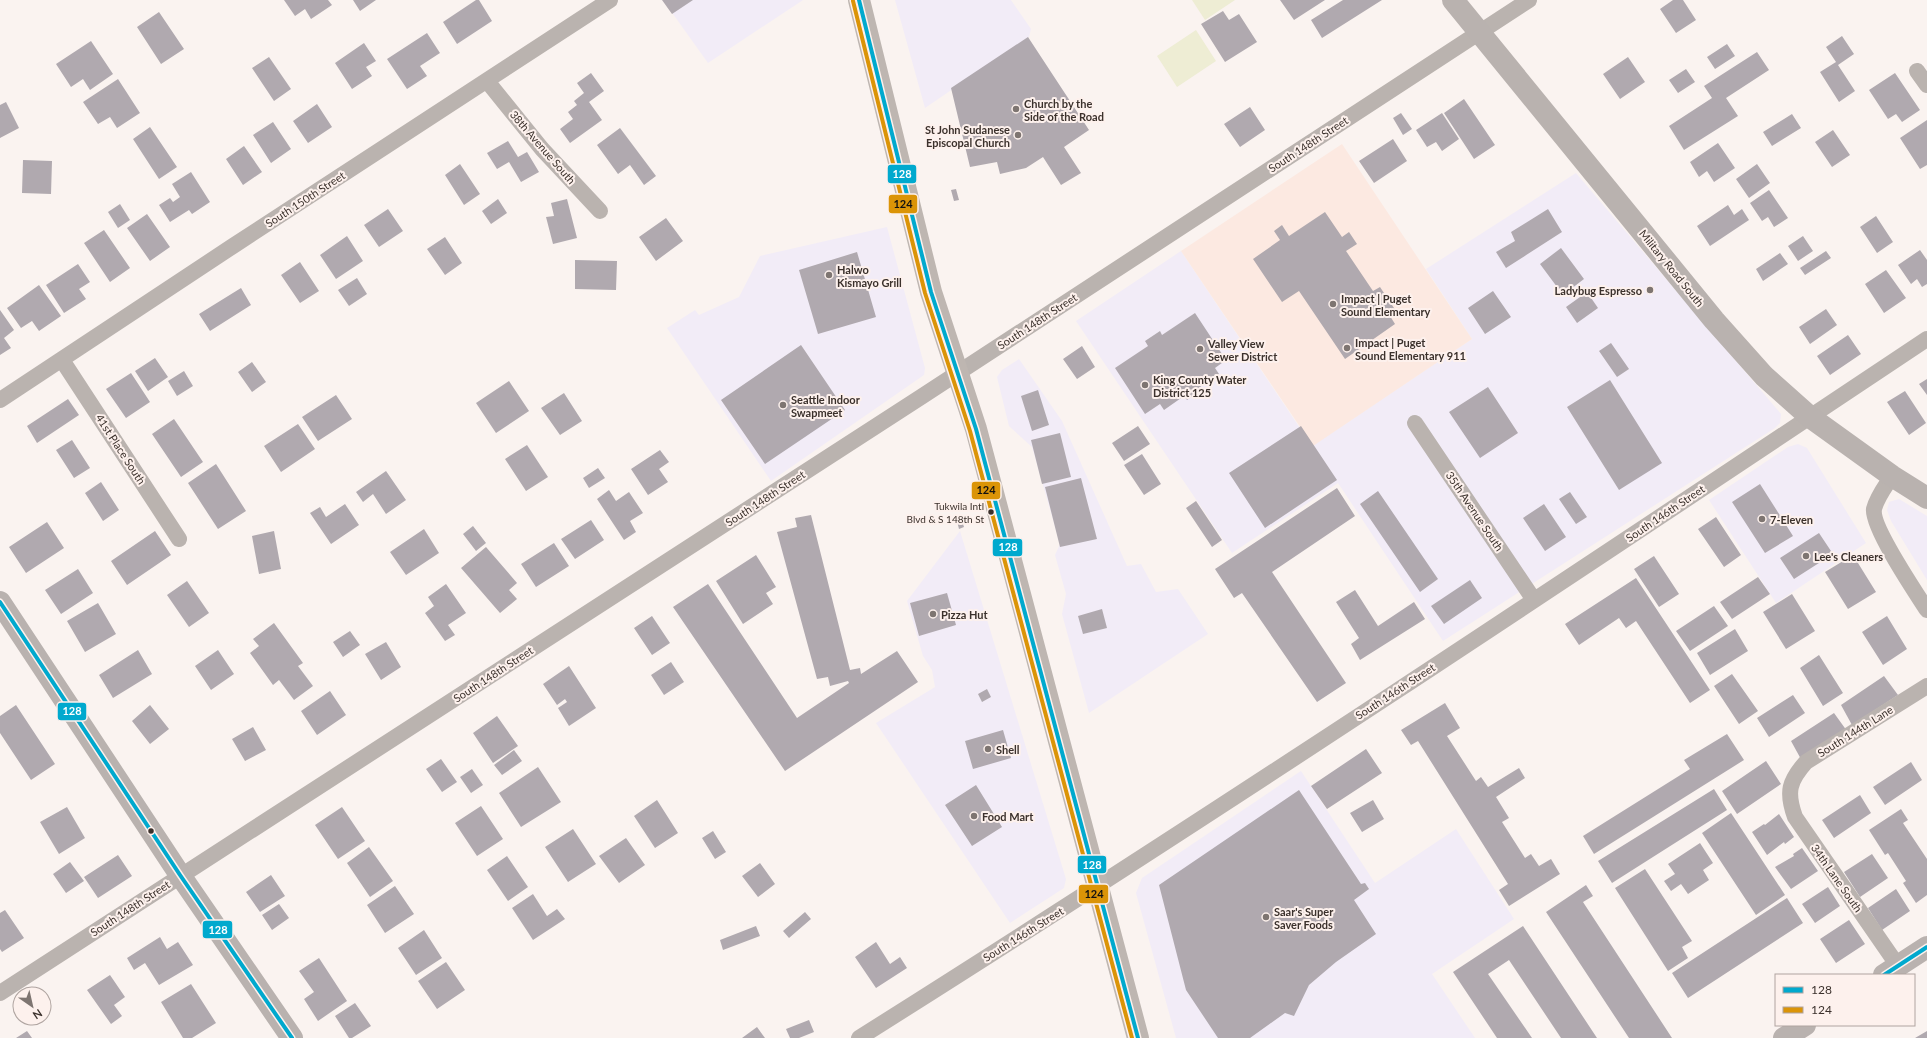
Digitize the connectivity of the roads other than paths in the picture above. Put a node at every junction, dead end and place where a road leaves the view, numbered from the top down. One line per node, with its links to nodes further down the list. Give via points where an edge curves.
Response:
1 (610, 0): 7 (street, South 150th Street)
2 (859, 0): 12 (main road, via 931,292)
3 (1453, 0): 5 (street, Military Road South)
4 (1529, 0): 5 (street, South 148th Street)
5 (1479, 33): 12 (street, South 148th Street); 14 (street, Military Road South, via 1714,320 1764,376)
6 (1917, 71): 8 (street)
7 (487, 81): 9 (street, 38th Avenue South, via 542,149); 11 (street, South 150th Street)
8 (1927, 85)
9 (600, 211)
10 (1927, 339): 14 (street, South 146th Street)
11 (62, 360): 13 (street, South 150th Street); 18 (street, 41st Place South)
12 (957, 373): 24 (street, South 148th Street); 25 (main road, via 976,429)
13 (0, 400)
14 (1810, 417): 16 (street, Military Road South); 19 (street, South 146th Street)
15 (1415, 423): 19 (street, 35th Avenue South)
16 (1892, 476): 17 (street, Military Road South); 21 (street, via 1878,496 1874,510 1877,524 1888,547)
17 (1927, 498)
18 (179, 539)
19 (1534, 600): 25 (street, South 146th Street)
20 (0, 602): 24 (street)
21 (1927, 610)
22 (1927, 686): 23 (street, South 144th Lane, via 1806,762 1797,772)
23 (1791, 785): 27 (street, 34th Lane South, via 1790,801 1795,817)
24 (180, 875): 28 (street, South 148th Street); 30 (street)
25 (1098, 886): 31 (street, South 146th Street); 32 (main road)
26 (1927, 947): 27 (street)
27 (1891, 970)
28 (0, 993)
29 (1803, 1026): 33 (street)
30 (292, 1038)
31 (859, 1038)
32 (1138, 1038)
33 (1784, 1038)

